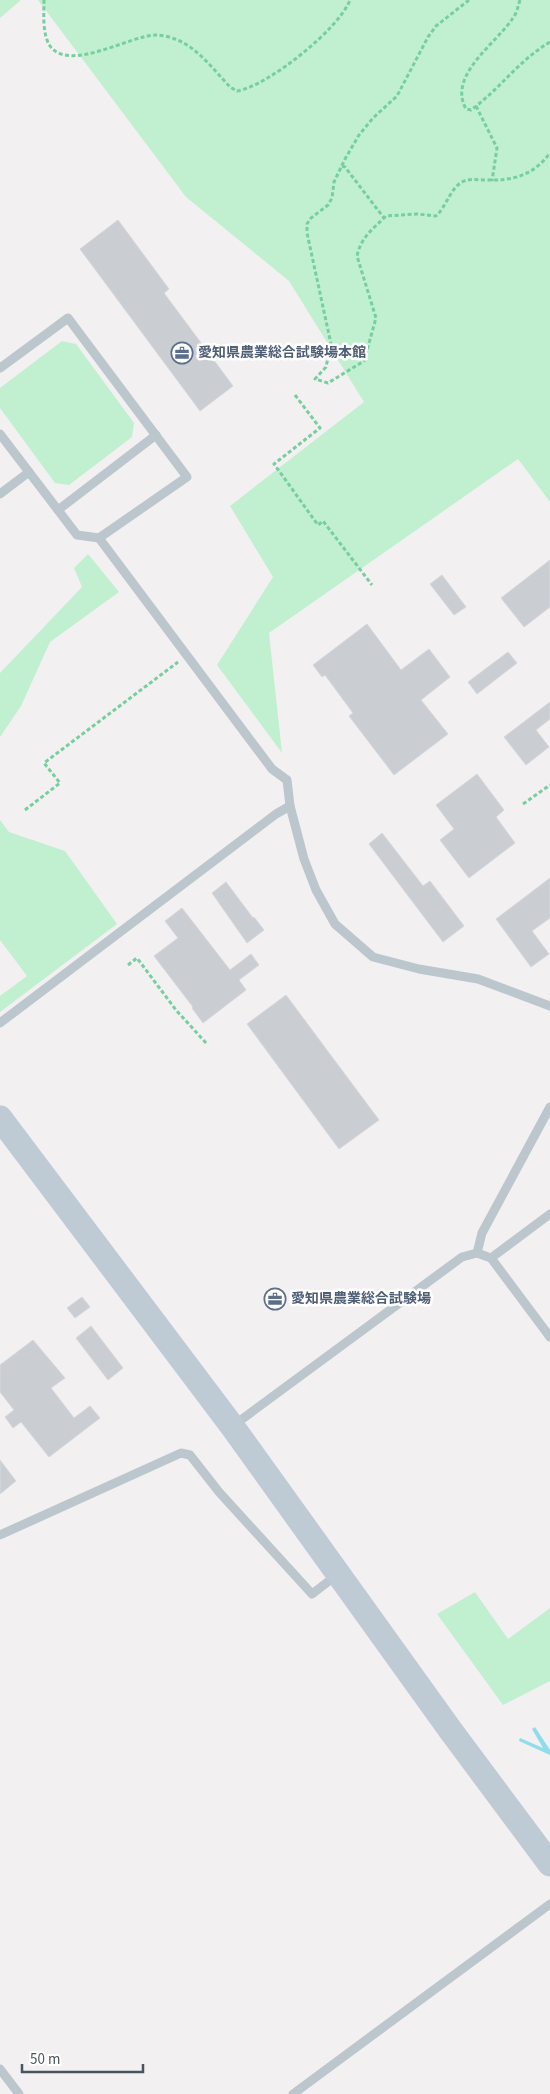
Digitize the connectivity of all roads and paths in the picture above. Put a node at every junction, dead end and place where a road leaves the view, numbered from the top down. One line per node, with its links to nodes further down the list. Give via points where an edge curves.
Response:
1 (44, 0): 2 (path, via 46,37 56,52 73,55 92,53 156,35 175,38 190,47 237,91 273,76 308,48 345,10)
2 (350, 0)
3 (469, 0): 8 (path, via 436,26 397,96 359,135)
4 (520, 0): 6 (path, via 514,18 468,73 461,100 466,109)
5 (550, 42): 6 (path, via 527,57)
6 (476, 106): 9 (path, via 497,148)
7 (550, 153): 9 (path, via 537,166 515,179)
8 (342, 166): 10 (path); 10 (path, via 328,205 307,224 331,344 326,367 314,379 328,383 364,361 376,318 357,256 359,245)
9 (492, 180): 10 (path, via 461,183 436,216 393,215)
10 (384, 218)
11 (0, 368): 14 (lane, via 68,318)
12 (294, 395): 19 (path, via 320,428 274,464 318,525 323,521)
13 (0, 434): 15 (lane)
14 (156, 435): 17 (lane); 18 (lane, via 187,477)
15 (29, 472): 16 (lane); 17 (lane)
16 (0, 494)
17 (58, 510): 18 (lane, via 77,535)
18 (99, 538): 20 (lane)
19 (372, 586)
20 (186, 656): 23 (lane, via 272,769 287,780); 24 (path, via 44,763 60,784)
21 (550, 785): 22 (path)
22 (523, 804)
23 (290, 806): 26 (lane, via 316,890 335,924 373,958 478,979); 27 (lane)
24 (25, 810)
25 (128, 965): 28 (path, via 137,958 176,1010)
26 (550, 1006)
27 (0, 1023)
28 (207, 1044)
29 (550, 1107): 32 (lane, via 482,1233)
30 (0, 1118): 35 (street)
31 (550, 1214): 33 (lane)
32 (477, 1253): 33 (lane); 35 (lane, via 462,1257)
33 (491, 1258): 34 (lane)
34 (550, 1337)
35 (232, 1426): 37 (street)
36 (0, 1535): 37 (lane, via 181,1453 190,1455 219,1492 312,1594)
37 (339, 1574): 38 (street)
38 (550, 1864)
39 (550, 1904): 42 (lane)
40 (0, 2069): 41 (lane)
41 (18, 2094)
42 (293, 2094)

